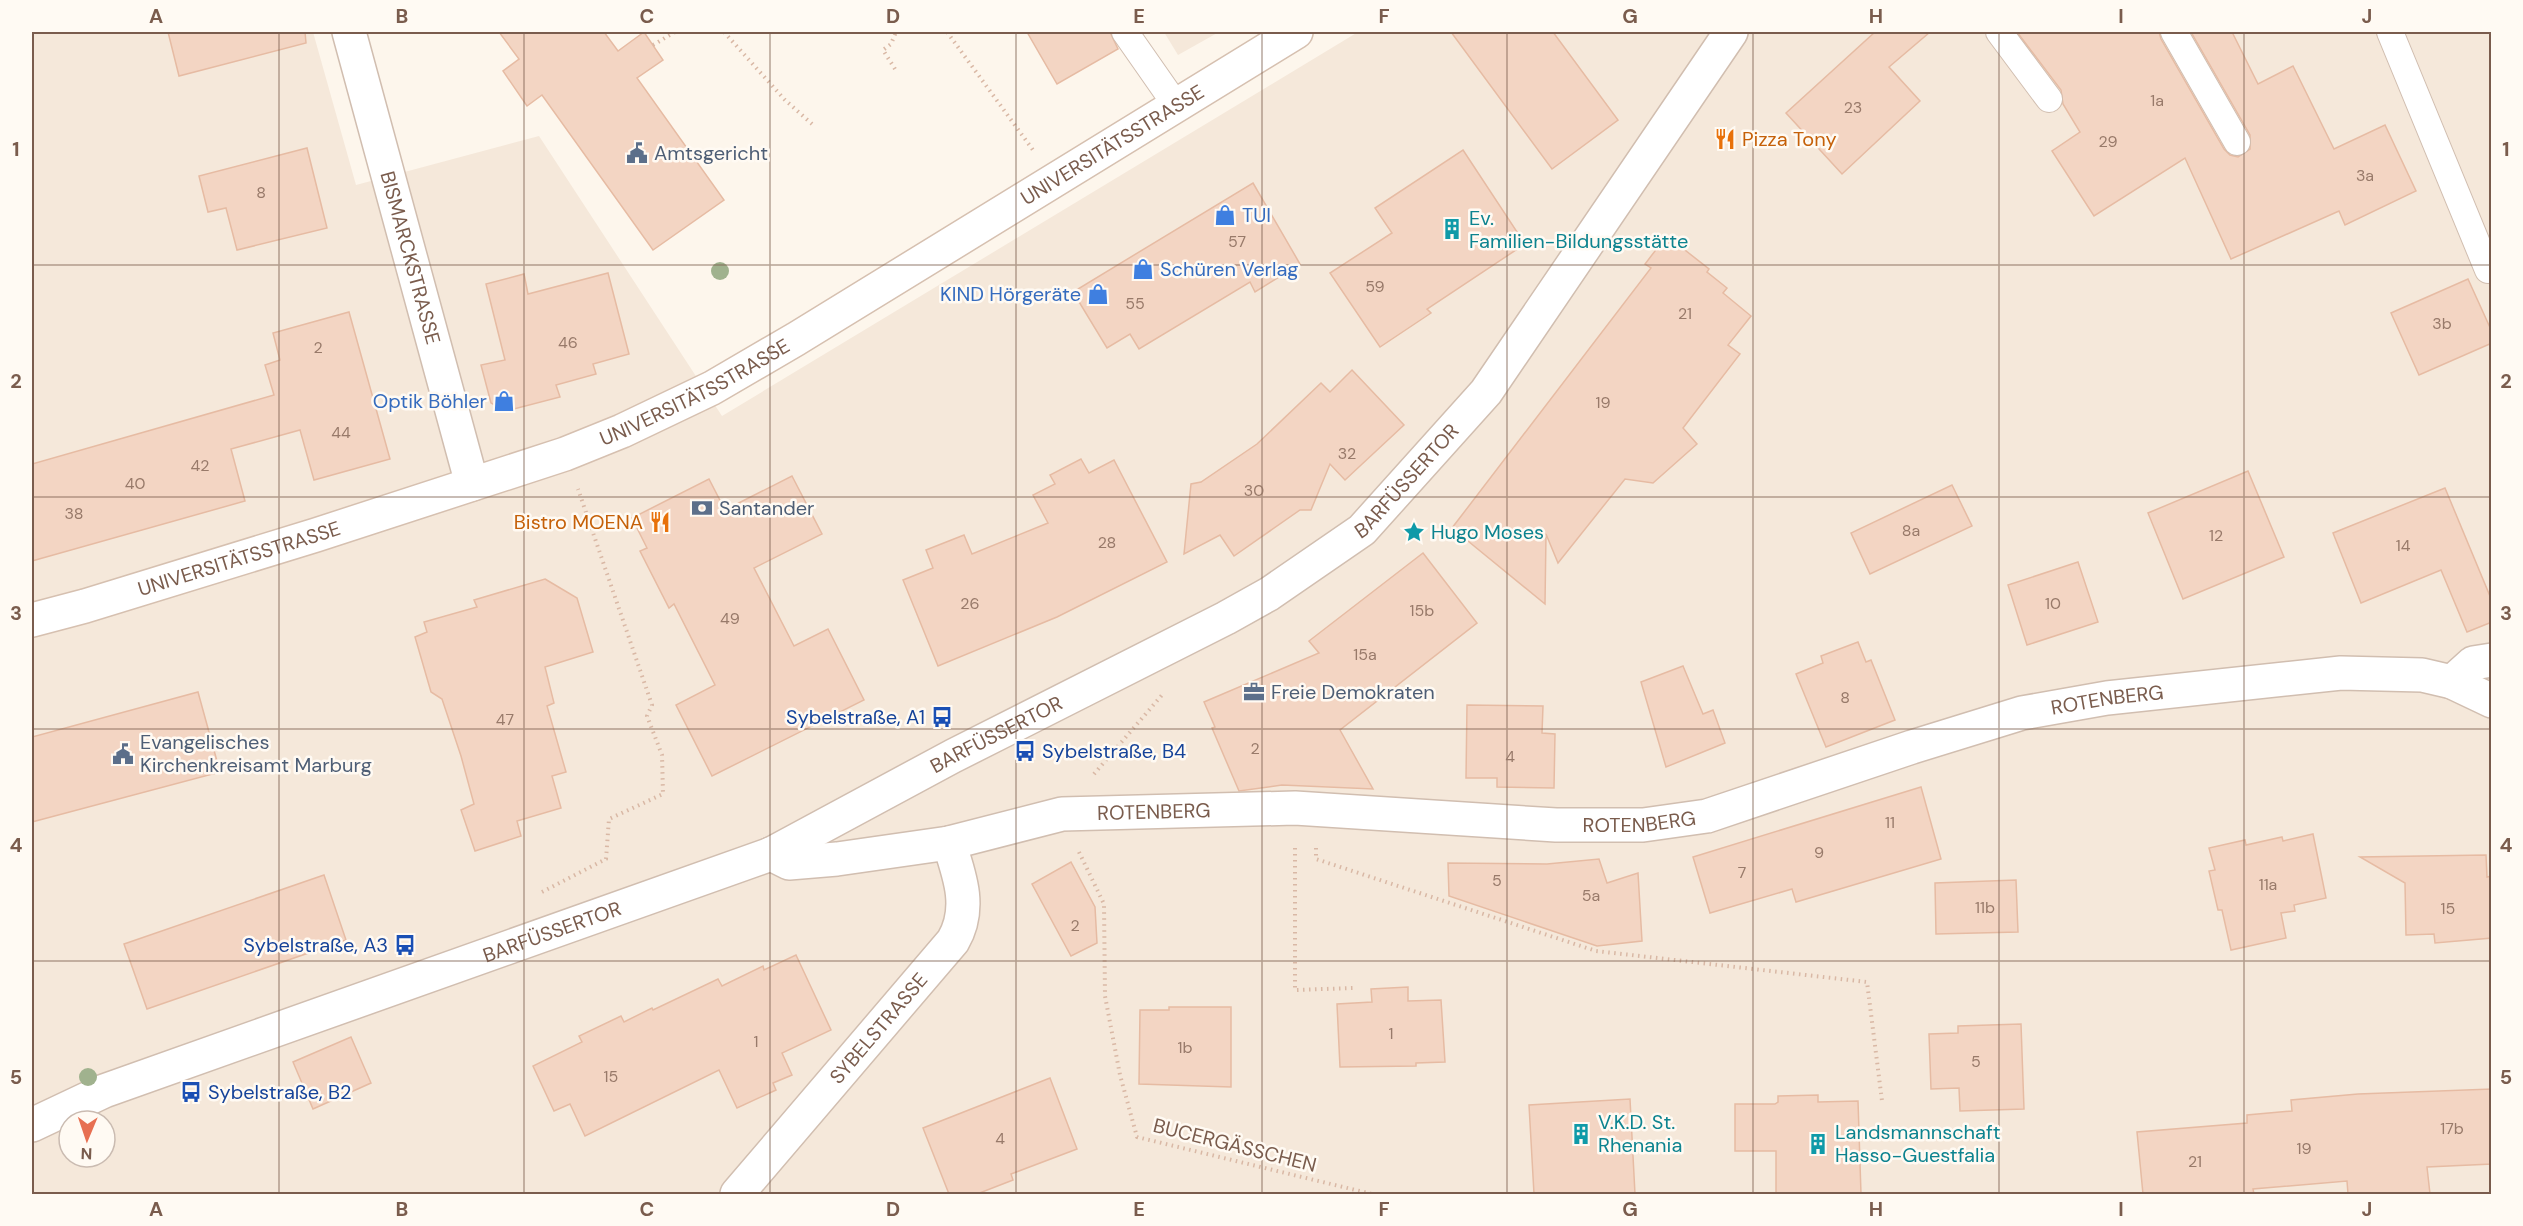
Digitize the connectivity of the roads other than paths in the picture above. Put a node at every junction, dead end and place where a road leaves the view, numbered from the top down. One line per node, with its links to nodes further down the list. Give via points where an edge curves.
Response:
1 (349, 32): 12 (street, BISMARCKSTRASSE)
2 (1125, 32): 9 (lane)
3 (1296, 32): 9 (street, UNIVERSITÄTSSTRASSE)
4 (1731, 32): 18 (street, BARFÜSSERTOR, via 1486,392 1362,530 1234,613)
5 (1999, 32): 8 (lane)
6 (2174, 32): 10 (lane)
7 (2390, 32): 11 (lane)
8 (2049, 99)
9 (1176, 105): 12 (street, UNIVERSITÄTSSTRASSE, via 712,388 565,454)
10 (2237, 142)
11 (2488, 270)
12 (472, 484): 13 (street, UNIVERSITÄTSSTRASSE)
13 (32, 620)
14 (2492, 660): 15 (street, via 2473,663)
15 (2452, 682): 16 (street, ROTENBERG); 17 (street, ROTENBERG, via 2422,675 2342,672 2107,698 2022,714 1707,816 1643,825 1556,825 1295,808 1062,814)
16 (2492, 701)
17 (949, 843): 18 (street, ROTENBERG, via 816,862 789,863); 20 (street, SYBELSTRASSE, via 964,902 964,917 953,941)
18 (771, 854): 19 (street, BARFÜSSERTOR, via 104,1091)
19 (32, 1125)
20 (738, 1194)

